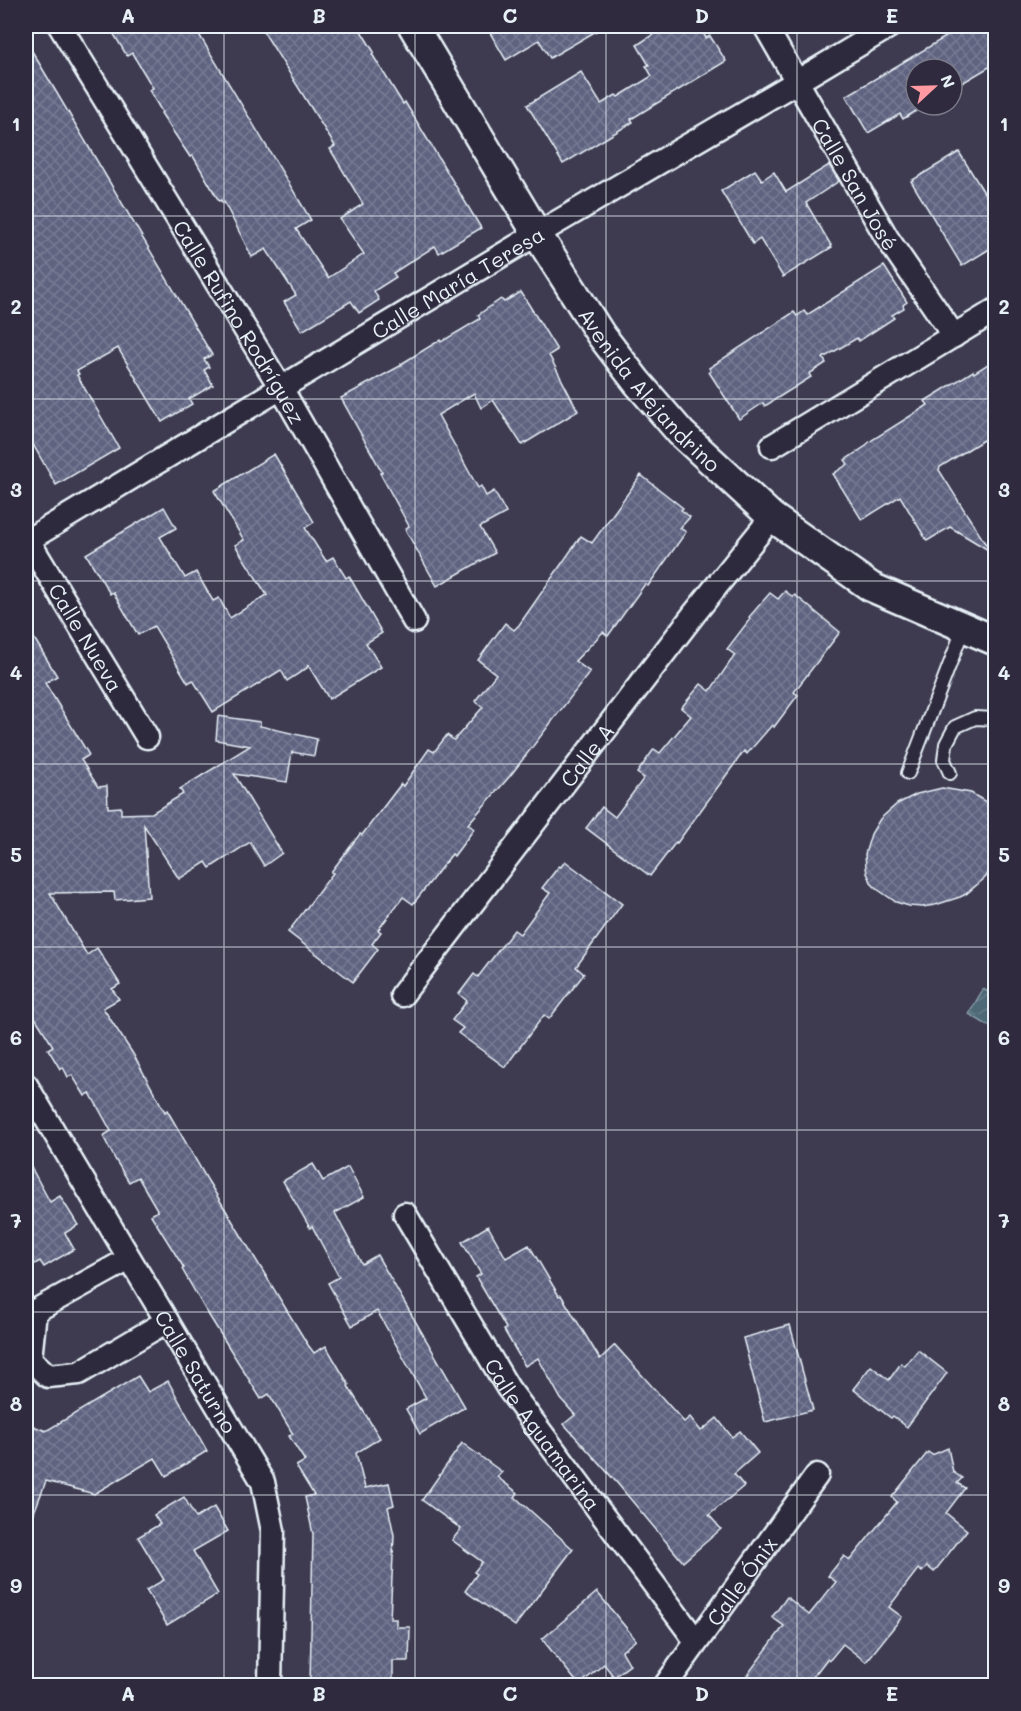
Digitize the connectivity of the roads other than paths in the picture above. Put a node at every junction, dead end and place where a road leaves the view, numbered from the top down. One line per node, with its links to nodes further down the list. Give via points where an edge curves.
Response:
1 (60, 26): 9 (street, Calle Rufino Rodríguez)
2 (413, 26): 6 (street, Avenida Alejandrino)
3 (765, 26): 5 (street, Calle San José)
4 (890, 26): 5 (street, Calle María Teresa)
5 (798, 81): 6 (street, Calle María Teresa); 8 (street, Calle San José, via 886,238)
6 (537, 234): 9 (street, Calle María Teresa); 11 (street, Avenida Alejandrino, via 601,335 637,382 681,433)
7 (996, 310): 8 (street)
8 (954, 336): 10 (street)
9 (281, 388): 12 (street, Calle María Teresa); 13 (street, Calle Rufino Rodríguez)
10 (772, 446)
11 (772, 517): 14 (street, Avenida Alejandrino, via 871,587); 20 (street, Calle A)
12 (27, 539): 17 (street, Calle Nueva)
13 (414, 621)
14 (964, 627): 15 (street, Avenida Alejandrino); 18 (lane)
15 (996, 641)
16 (996, 719): 19 (lane, via 975,718 955,727 946,744 944,760)
17 (147, 737)
18 (908, 773)
19 (950, 773)
20 (402, 995)
21 (26, 1085): 23 (street, Calle Saturno)
22 (405, 1214): 26 (street, Calle Aguamarina, via 508,1388)
23 (129, 1259): 24 (street, Calle Saturno); 24 (street, via 35,1311 30,1359 48,1376 79,1373)
24 (167, 1321): 27 (street, Calle Saturno, via 263,1482 273,1531)
25 (817, 1475): 26 (street, Calle Ónix)
26 (696, 1641): 28 (street, Calle Ónix)
27 (270, 1686)
28 (665, 1686)

